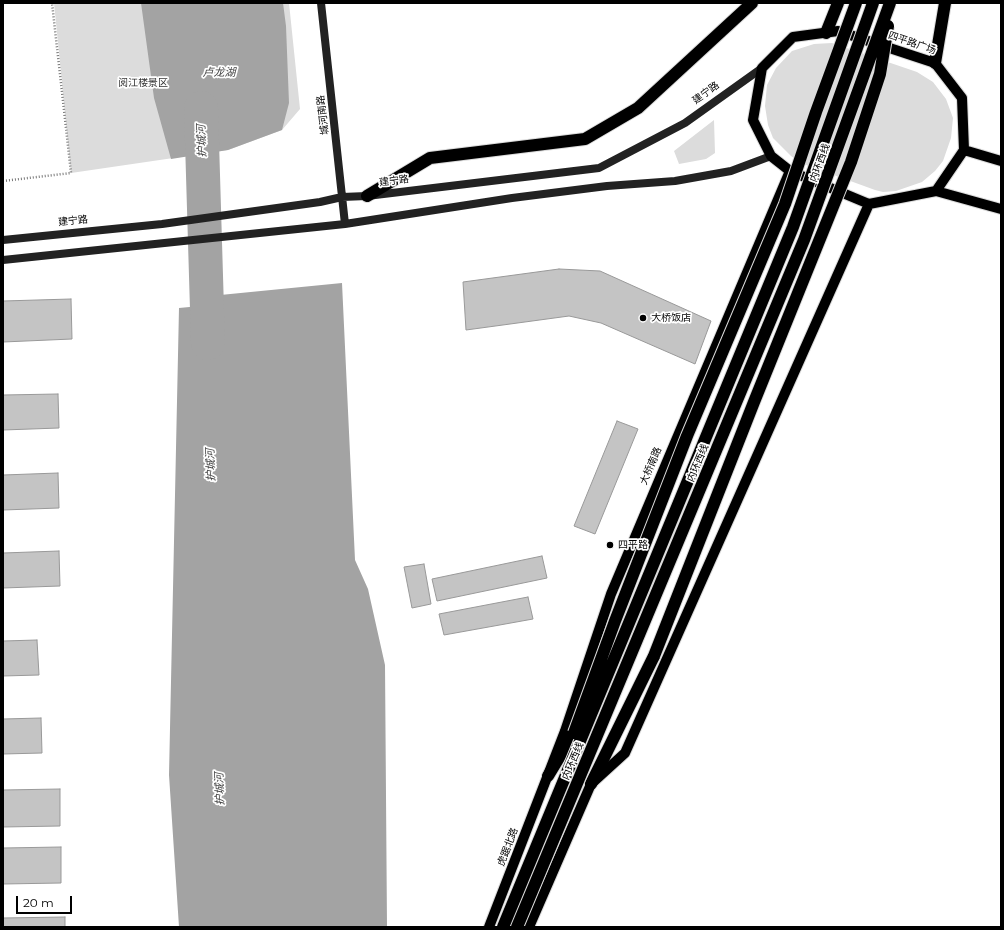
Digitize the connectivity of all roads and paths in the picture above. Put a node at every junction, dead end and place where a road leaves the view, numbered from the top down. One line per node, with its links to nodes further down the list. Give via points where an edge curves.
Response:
1 (52, 3): 16 (path, via 71,173)
2 (320, 3): 19 (main road, 城河南路)
3 (752, 3): 18 (highway, via 638,108 585,139 430,158)
4 (838, 3): 9 (highway)
5 (856, 3): 25 (highway, bridge, via 785,204 687,436 574,733)
6 (873, 3): 28 (highway, 内环西线, bridge, via 793,227)
7 (891, 3): 26 (highway, bridge, via 880,74 851,162 654,656); 29 (highway, 内环西线, bridge, via 804,240)
8 (946, 3): 10 (highway)
9 (826, 33): 10 (main road, 四平路广场, via 838,31); 11 (main road, 四平路广场, via 793,37)
10 (935, 63): 12 (main road, 四平路广场, via 962,98)
11 (762, 68): 13 (main road, via 753,120); 18 (main road, 建宁路, via 685,123 599,168)
12 (964, 150): 14 (main road); 17 (main road)
13 (771, 156): 15 (main road); 22 (main road, via 731,171 675,181 519,197)
14 (1001, 161)
15 (790, 171): 20 (main road); 25 (main road, 大桥南路, via 612,594)
16 (3, 180)
17 (936, 191): 20 (main road); 21 (main road)
18 (367, 196): 19 (main road, 建宁路)
19 (342, 197): 22 (main road, 城河南路); 23 (main road, 建宁路, via 162,224)
20 (868, 204): 26 (main road, via 625,753)
21 (1001, 209)
22 (345, 224): 24 (main road)
23 (3, 240)
24 (3, 260)
25 (548, 776): 27 (main road, 虎踞北路)
26 (591, 784): 30 (main road)
27 (489, 927)
28 (503, 927)
29 (517, 927)
30 (529, 927)

